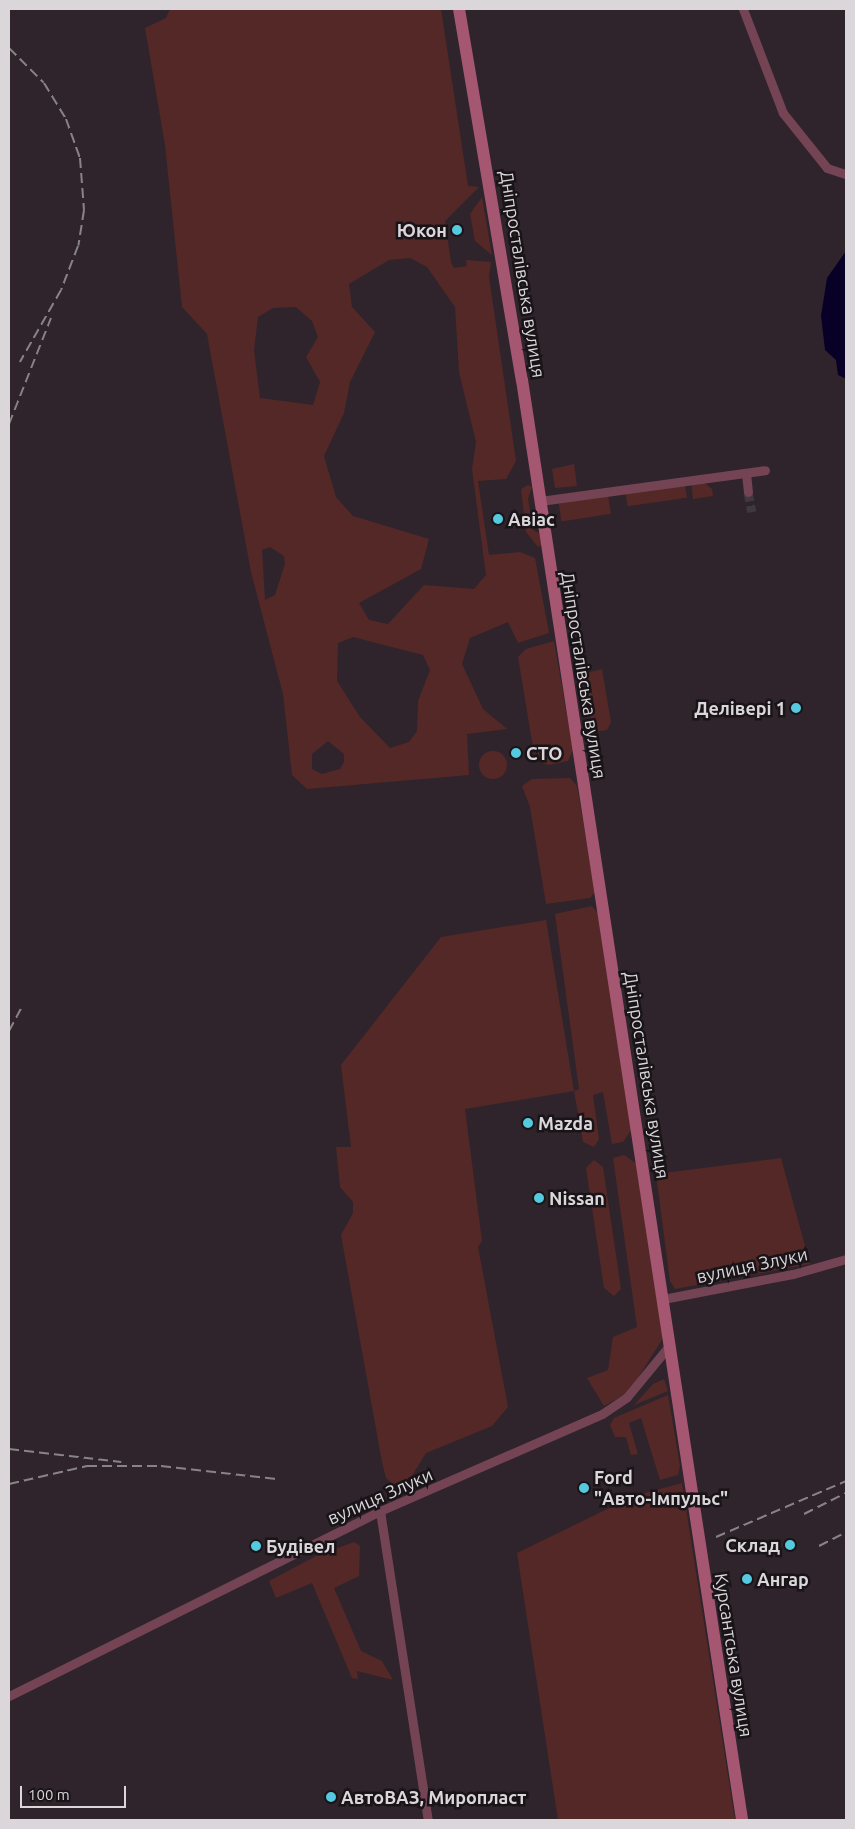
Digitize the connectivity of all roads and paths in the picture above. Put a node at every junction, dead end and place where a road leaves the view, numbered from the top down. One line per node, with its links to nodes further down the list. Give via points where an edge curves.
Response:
1 (459, 9): 7 (street, Дніпросталівська вулиця)
2 (743, 9): 3 (street, via 783,113 827,168)
3 (846, 174)
4 (765, 470): 5 (street)
5 (746, 473): 6 (street); 7 (street)
6 (748, 492)
7 (540, 501): 9 (street, Дніпросталівська вулиця)
8 (846, 1258): 9 (street, вулиця Злуки, via 793,1274)
9 (663, 1299): 10 (street, Дніпросталівська вулиця)
10 (668, 1347): 11 (street, вулиця Злуки, via 628,1397 602,1414); 14 (street, Курсантська вулиця)
11 (380, 1511): 12 (street, вулиця Злуки); 13 (street)
12 (9, 1696)
13 (428, 1820)
14 (742, 1820)

